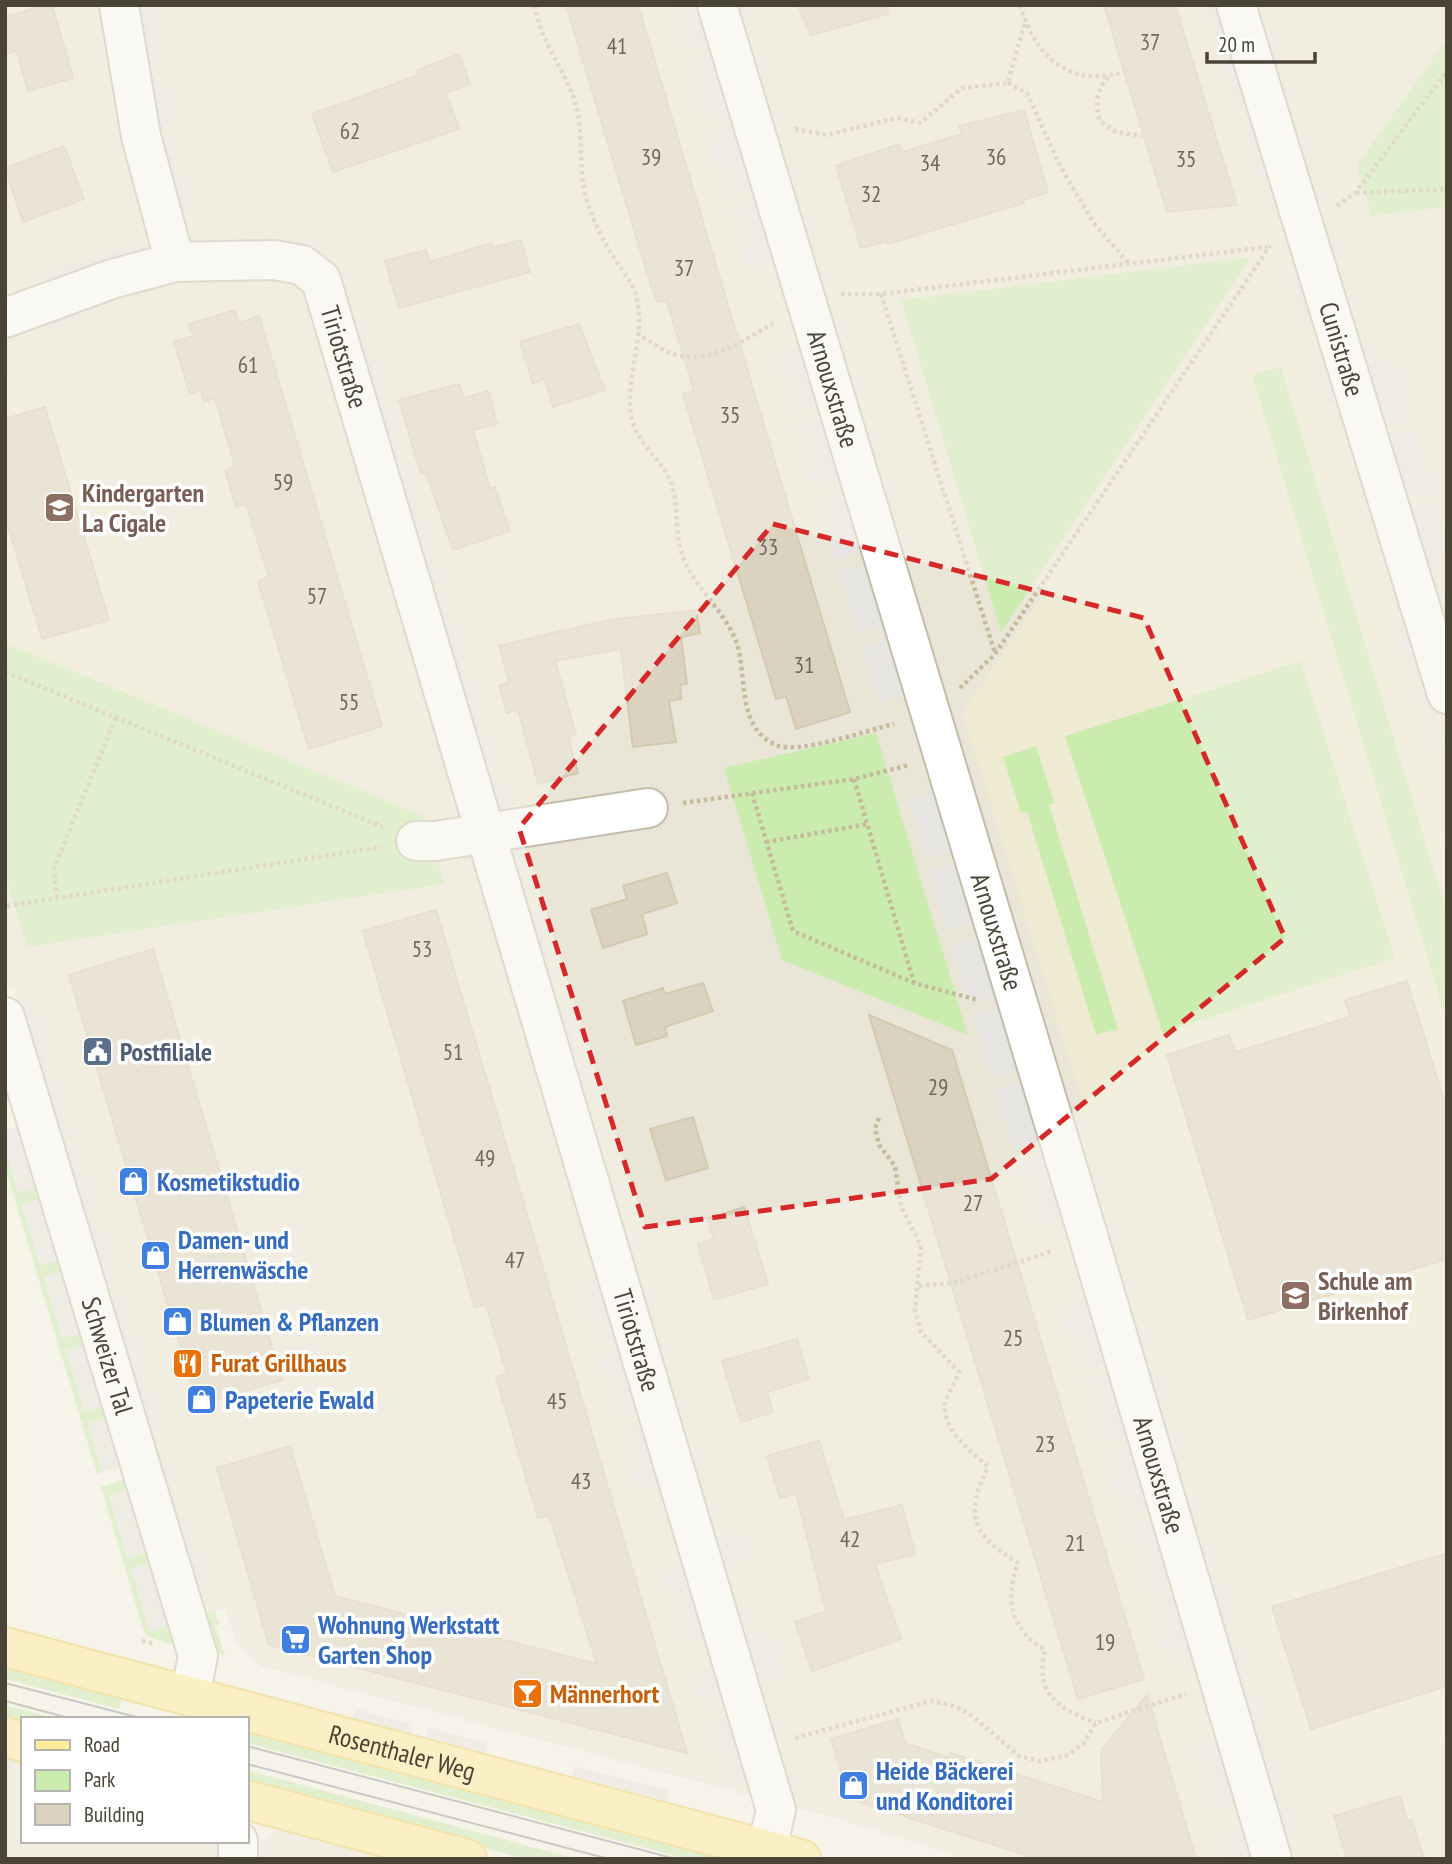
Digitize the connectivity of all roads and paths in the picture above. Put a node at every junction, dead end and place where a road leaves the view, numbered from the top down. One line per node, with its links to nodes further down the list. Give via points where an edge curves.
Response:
1 (119, 5): 16 (street, via 141,136)
2 (717, 5): 11 (street, Arnouxstraße)
3 (1020, 5): 5 (path)
4 (1236, 5): 14 (street, Cunistraße)
5 (1025, 22): 8 (path, via 1053,63 1070,74); 9 (path)
6 (1447, 71): 13 (path)
7 (1124, 72): 8 (path)
8 (1109, 77): 10 (path, via 1096,104 1100,121 1116,132)
9 (1008, 83): 11 (path, via 962,88 920,123 897,118 826,135 794,129); 17 (path, via 1027,93 1060,166 1093,222)
10 (1142, 136)
11 (758, 140): 19 (street, Arnouxstraße)
12 (1447, 189): 13 (path)
13 (1355, 193): 14 (path)
14 (1305, 230): 24 (street, Cunistraße)
15 (1268, 247): 17 (path)
16 (175, 262): 20 (street, Tiriotstraße, via 112,279); 31 (street, Tiriotstraße, via 274,260 302,265 321,280)
17 (1131, 265): 18 (path)
18 (881, 294): 19 (path); 22 (path)
19 (805, 298): 21 (path, via 745,340 698,357 679,356); 26 (street, Arnouxstraße)
20 (5, 318)
21 (637, 333)
22 (995, 654)
23 (5, 672): 25 (path)
24 (1447, 694)
25 (116, 717): 32 (path); 34 (path, via 54,868)
26 (944, 757): 27 (path); 37 (street, Arnouxstraße)
27 (854, 779): 28 (path); 30 (path)
28 (751, 793): 29 (path); 33 (path)
29 (648, 808): 31 (street)
30 (867, 824): 33 (path); 36 (path)
31 (486, 832): 32 (street); 46 (street, Tiriotstraße)
32 (416, 841): 34 (path)
33 (766, 842): 36 (path, via 793,931)
34 (57, 898): 35 (path)
35 (7, 906)
36 (914, 983): 37 (path)
37 (1021, 1012): 40 (street, Arnouxstraße)
38 (5, 1017): 44 (street, Schweizer Tal, via 198,1656)
39 (879, 1118): 41 (path, via 875,1128 879,1145 895,1167 901,1207 921,1245)
40 (1089, 1239): 41 (path, via 954,1283); 43 (street, Arnouxstraße)
41 (919, 1286): 45 (path, via 915,1310 921,1332 959,1373 945,1401 946,1419 988,1466 974,1503 974,1519 982,1536 1018,1563 1010,1611 1020,1631 1045,1650 1041,1668 1051,1698)
42 (5, 1647): 44 (main road, Rosenthaler Weg)
43 (1220, 1684): 45 (path); 50 (street, Arnouxstraße)
44 (190, 1696): 48 (main road, Rosenthaler Weg)
45 (1096, 1723): 46 (path, via 1083,1744 1066,1756 1039,1761 1018,1756 955,1706 931,1701)
46 (757, 1749): 48 (street, Tiriotstraße)
47 (248, 1800): 49 (main road)
48 (784, 1854)
49 (467, 1859)
50 (1272, 1859)

